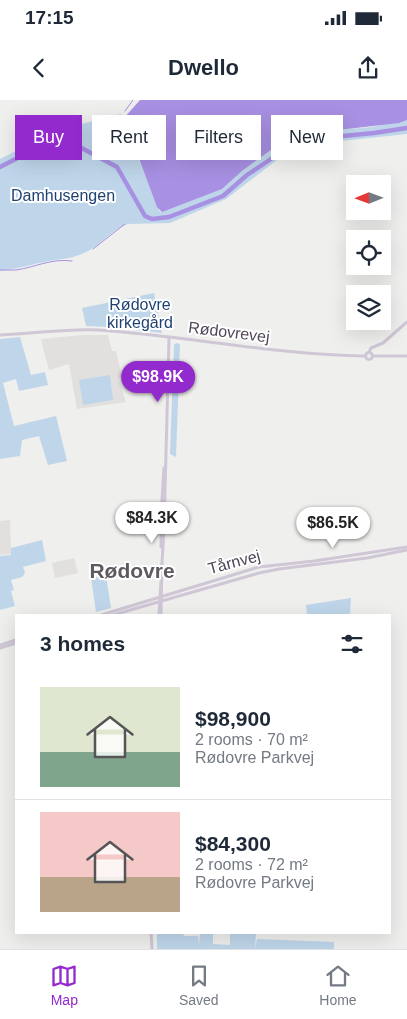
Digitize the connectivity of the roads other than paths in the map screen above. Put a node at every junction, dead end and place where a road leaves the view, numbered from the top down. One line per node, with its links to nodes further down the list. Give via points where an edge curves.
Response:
1 (407, 322): 4 (street)
2 (0, 335): 3 (street, Rødovrevej, via 98,330)
3 (169, 338): 5 (street, Rødovrevej, via 285,352); 9 (street)
4 (369, 352): 5 (street); 6 (street)
5 (365, 356): 6 (street, Rødovrevej, via 369,360)
6 (372, 356): 7 (street)
7 (407, 356)
8 (407, 549): 9 (street, Tårnvej, via 260,566); 10 (street, Tårnvej, via 368,558 259,573)
9 (160, 596): 10 (street); 11 (street, Tårnvej)
10 (160, 602): 12 (street, Tårnvej); 13 (street)
11 (104, 614)
12 (117, 614)
13 (160, 614)
14 (15, 642): 15 (street)
15 (0, 646)
16 (151, 934): 17 (street)
17 (152, 949)

